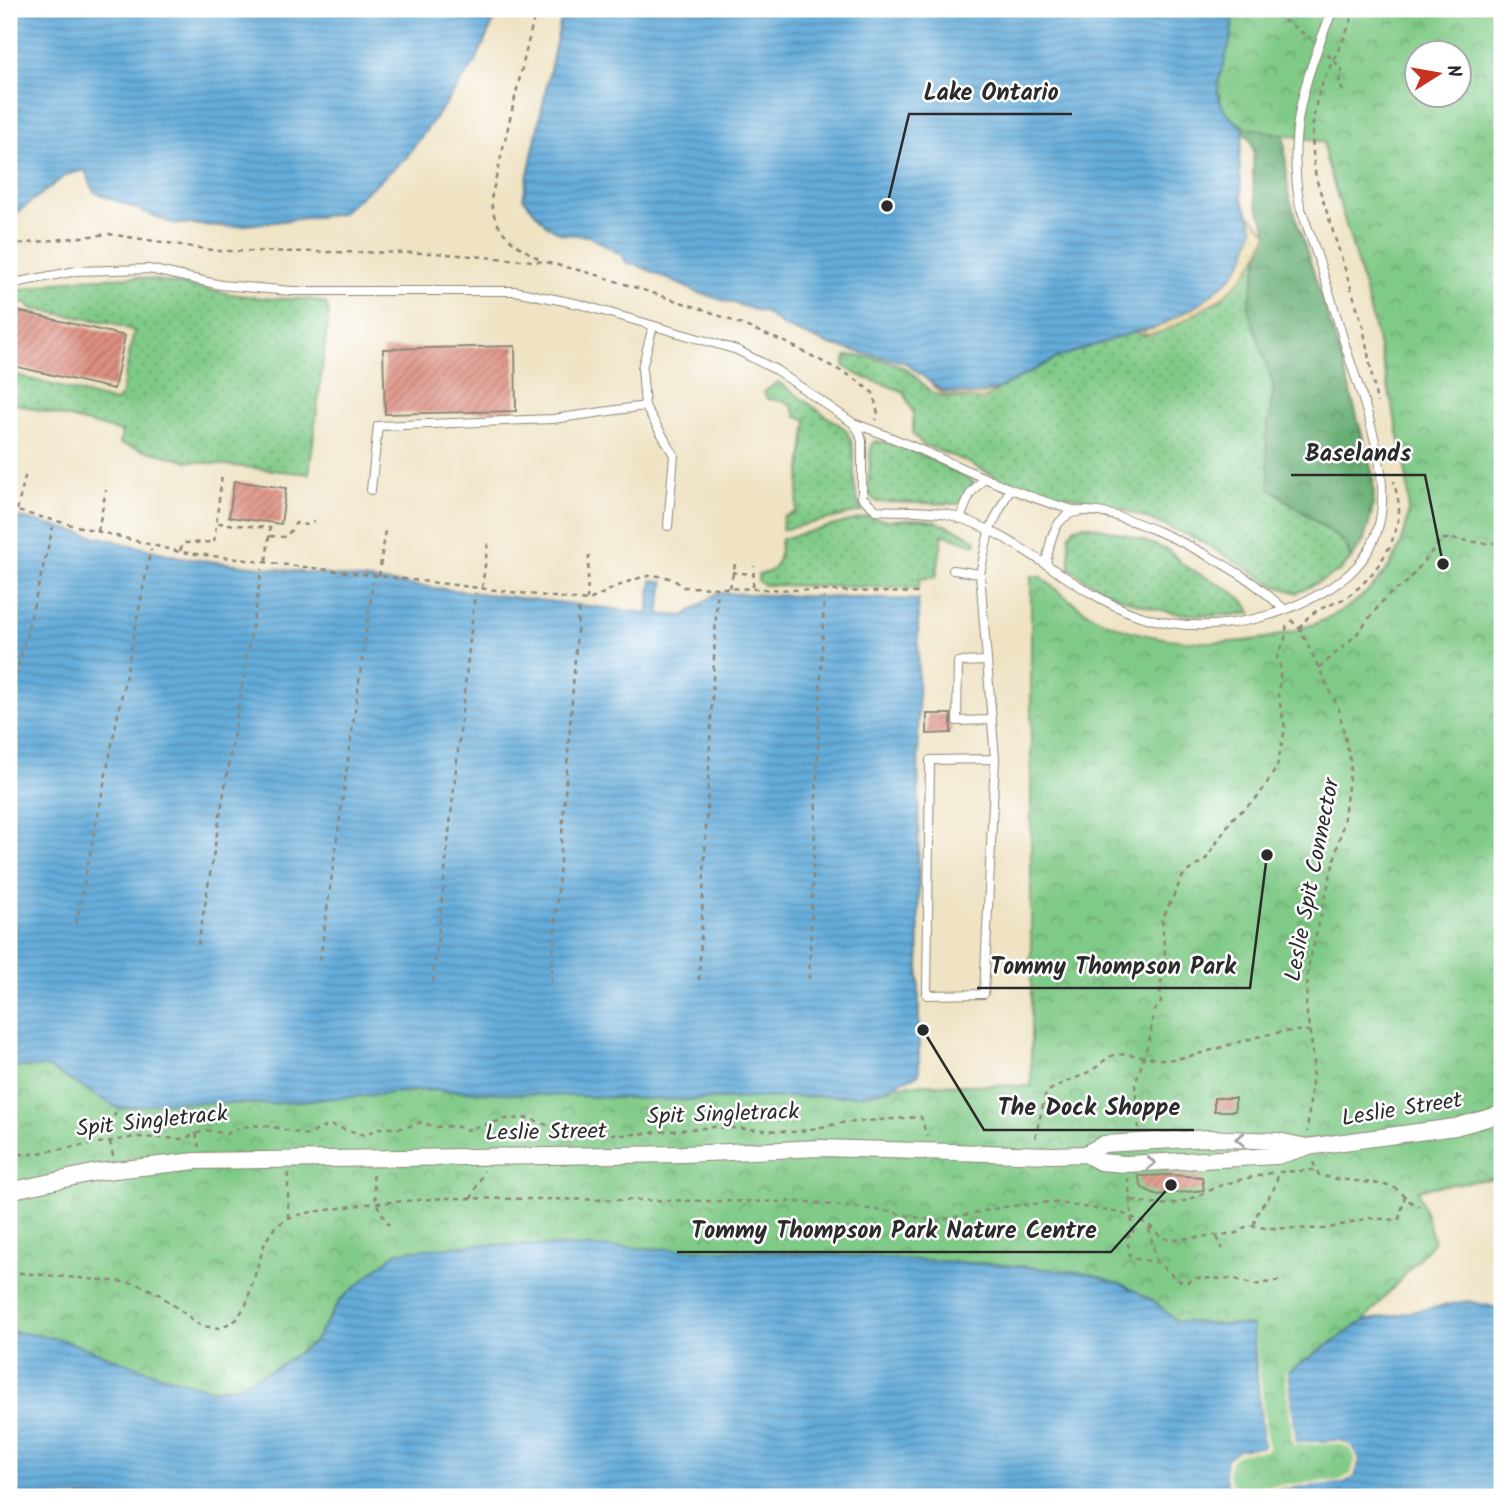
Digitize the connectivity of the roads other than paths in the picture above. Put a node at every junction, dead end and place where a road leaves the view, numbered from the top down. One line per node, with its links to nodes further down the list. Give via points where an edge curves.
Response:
1 (1333, 9): 16 (lane, via 1300,103 1293,153 1295,181 1372,431 1382,502 1378,528 1355,570)
2 (9, 284): 3 (lane, via 76,271 149,269 221,285 292,291 515,291)
3 (653, 326): 4 (lane, via 642,368); 5 (lane, via 755,358)
4 (645, 406): 8 (lane, via 553,419 378,426); 11 (lane, via 674,456)
5 (853, 423): 6 (lane, via 916,445); 10 (lane, via 862,441 861,490 870,507)
6 (984, 478): 7 (lane); 10 (lane, via 970,494)
7 (1010, 489): 9 (lane); 12 (lane)
8 (371, 490)
9 (1077, 512): 13 (lane, via 1058,524); 16 (lane, via 1108,513 1193,548 1247,579)
10 (960, 519): 12 (lane)
11 (668, 526)
12 (989, 531): 13 (lane); 15 (lane)
13 (1046, 563): 16 (lane, via 1110,604 1161,622 1227,625)
14 (953, 570): 15 (lane)
15 (980, 574): 17 (lane)
16 (1287, 612)
17 (987, 661): 18 (lane); 18 (lane, via 958,662 957,721)
18 (992, 720): 19 (lane)
19 (995, 758): 19 (lane, via 984,994 927,995 930,760)
20 (1502, 1114): 21 (street, Leslie Street, via 1455,1127)
21 (1307, 1147): 22 (street, Leslie Street, one-way to 22, via 1278,1140 1209,1138 1104,1144); 22 (street, Leslie Street, one-way to 21, via 1100,1162 1126,1164 1277,1156)
22 (1085, 1154): 23 (street, Leslie Street, via 821,1148 290,1159 141,1166)
23 (9, 1191)

